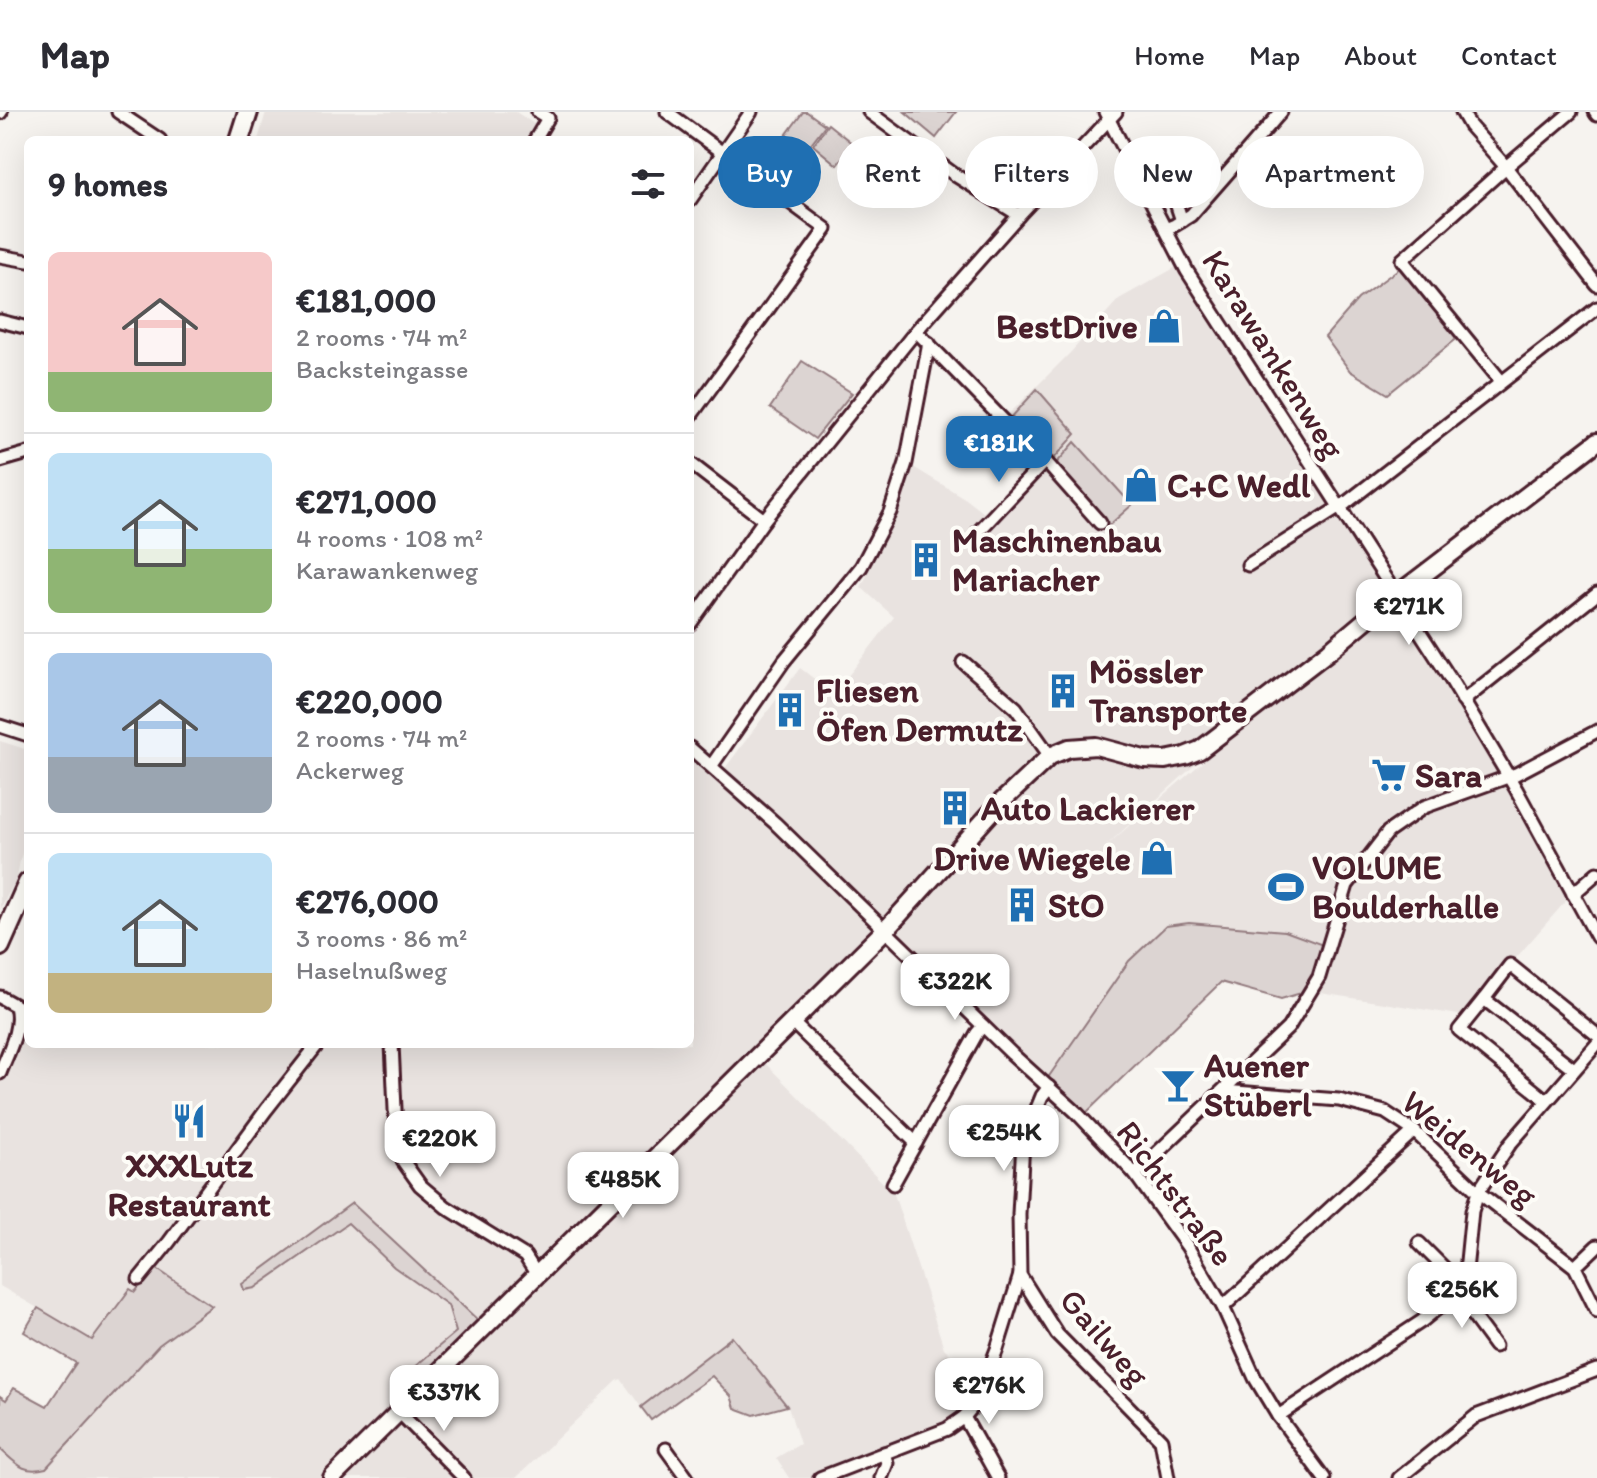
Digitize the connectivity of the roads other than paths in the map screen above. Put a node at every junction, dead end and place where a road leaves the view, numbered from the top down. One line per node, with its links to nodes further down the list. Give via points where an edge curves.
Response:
1 (118, 112): 11 (street)
2 (248, 112): 12 (main road)
3 (538, 112): 13 (street, via 548,118)
4 (667, 112): 15 (street)
5 (751, 112): 14 (street)
6 (869, 112): 21 (street)
7 (1281, 112): 22 (street, Karawankenweg)
8 (1462, 112): 17 (street)
9 (1571, 112): 17 (street)
10 (1110, 114): 21 (street); 23 (street, Karawankenweg)
11 (154, 136)
12 (240, 136)
13 (537, 136)
14 (734, 136)
15 (718, 148)
16 (718, 159): 18 (street)
17 (1506, 167): 26 (street); 33 (street, via 1402,260)
18 (694, 194)
19 (798, 208): 34 (street, via 826,229)
20 (1178, 208): 22 (street, Karawankenweg)
21 (1019, 215): 30 (street)
22 (1182, 221): 23 (street, Karawankenweg)
23 (1165, 229): 40 (street, Karawankenweg)
24 (0, 256): 25 (street)
25 (24, 260)
26 (1597, 285)
27 (1597, 308): 33 (street)
28 (2, 322): 29 (street); 31 (street)
29 (24, 327)
30 (916, 331): 32 (street); 41 (street)
31 (0, 335)
32 (929, 343): 38 (street); 55 (street, via 906,463 890,512 861,567 784,661)
33 (1501, 381): 40 (street)
34 (694, 411)
35 (1597, 442): 46 (street)
36 (24, 454): 37 (street)
37 (0, 461)
38 (1045, 461): 42 (street); 43 (street)
39 (694, 466): 41 (street)
40 (1339, 508): 44 (street, Karawankenweg); 46 (street, Karawankenweg)
41 (764, 520): 47 (street)
42 (1100, 523)
43 (978, 532)
44 (1248, 565)
45 (1597, 594): 49 (street)
46 (1396, 596): 49 (street, Karawankenweg); 54 (street, via 1200,750 1165,760 1096,746)
47 (694, 618)
48 (963, 662): 54 (street, via 1016,708)
49 (1463, 701): 56 (street, Karawankenweg)
50 (0, 726): 52 (street)
51 (1597, 731): 56 (street)
52 (24, 734)
53 (694, 751): 55 (street, Richtstraße)
54 (1050, 756): 60 (street, via 998,805)
55 (712, 765): 60 (street, Richtstraße)
56 (1508, 777): 59 (street, Karawankenweg); 74 (street, via 1424,807 1388,832 1347,885 1319,977 1288,1028)
57 (1597, 873): 59 (street)
58 (24, 892): 62 (main road)
59 (1573, 894): 61 (street, Karawankenweg)
60 (884, 931): 65 (street); 66 (street, Richtstraße)
61 (1597, 937)
62 (0, 946)
63 (0, 997): 72 (street, via 16,1006 18,1016)
64 (1484, 999): 67 (street, via 1510,965); 71 (street); 75 (street, via 1459,1030)
65 (792, 1022): 77 (street); 84 (street)
66 (983, 1026): 73 (street, Richtstraße); 77 (street)
67 (1597, 1035)
68 (1597, 1044): 71 (street)
69 (315, 1048): 86 (street)
70 (392, 1048): 84 (street, via 396,1131 403,1161 420,1185 525,1256)
71 (1574, 1069): 75 (street)
72 (0, 1073)
73 (1049, 1087): 78 (street, Richtstraße); 85 (street, Gailweg, via 1023,1142)
74 (1223, 1091): 76 (street, Weidenweg, via 1339,1100 1385,1112); 78 (street)
75 (1546, 1100): 80 (street)
76 (1414, 1131): 80 (street, Weidenweg); 88 (street)
77 (916, 1143): 79 (street)
78 (1135, 1174): 88 (street, Richtstraße)
79 (893, 1184)
80 (1478, 1192): 83 (street, Weidenweg); 87 (street, via 1466,1271)
81 (1419, 1243): 87 (street)
82 (1597, 1246): 83 (street)
83 (1575, 1267): 89 (street, Weidenweg)
84 (537, 1275): 92 (street)
85 (1020, 1275): 94 (street, via 977,1402); 103 (street, Gailweg, via 1057,1334 1161,1440)
86 (139, 1279)
87 (1458, 1289): 90 (street); 93 (street, via 1422,1321)
88 (1223, 1307): 93 (street, Richtstraße)
89 (1597, 1311)
90 (1495, 1346)
91 (1597, 1370): 105 (street, via 1476,1416)
92 (399, 1412): 97 (street); 98 (street)
93 (1278, 1416): 104 (street, Richtstraße)
94 (964, 1417): 96 (street); 102 (street)
95 (666, 1449): 99 (street)
96 (884, 1453): 100 (street); 101 (street, via 887,1463)
97 (332, 1478)
98 (464, 1478)
99 (687, 1478)
100 (820, 1478)
101 (881, 1478)
102 (998, 1478)
103 (1168, 1478)
104 (1324, 1478)
105 (1399, 1478)

